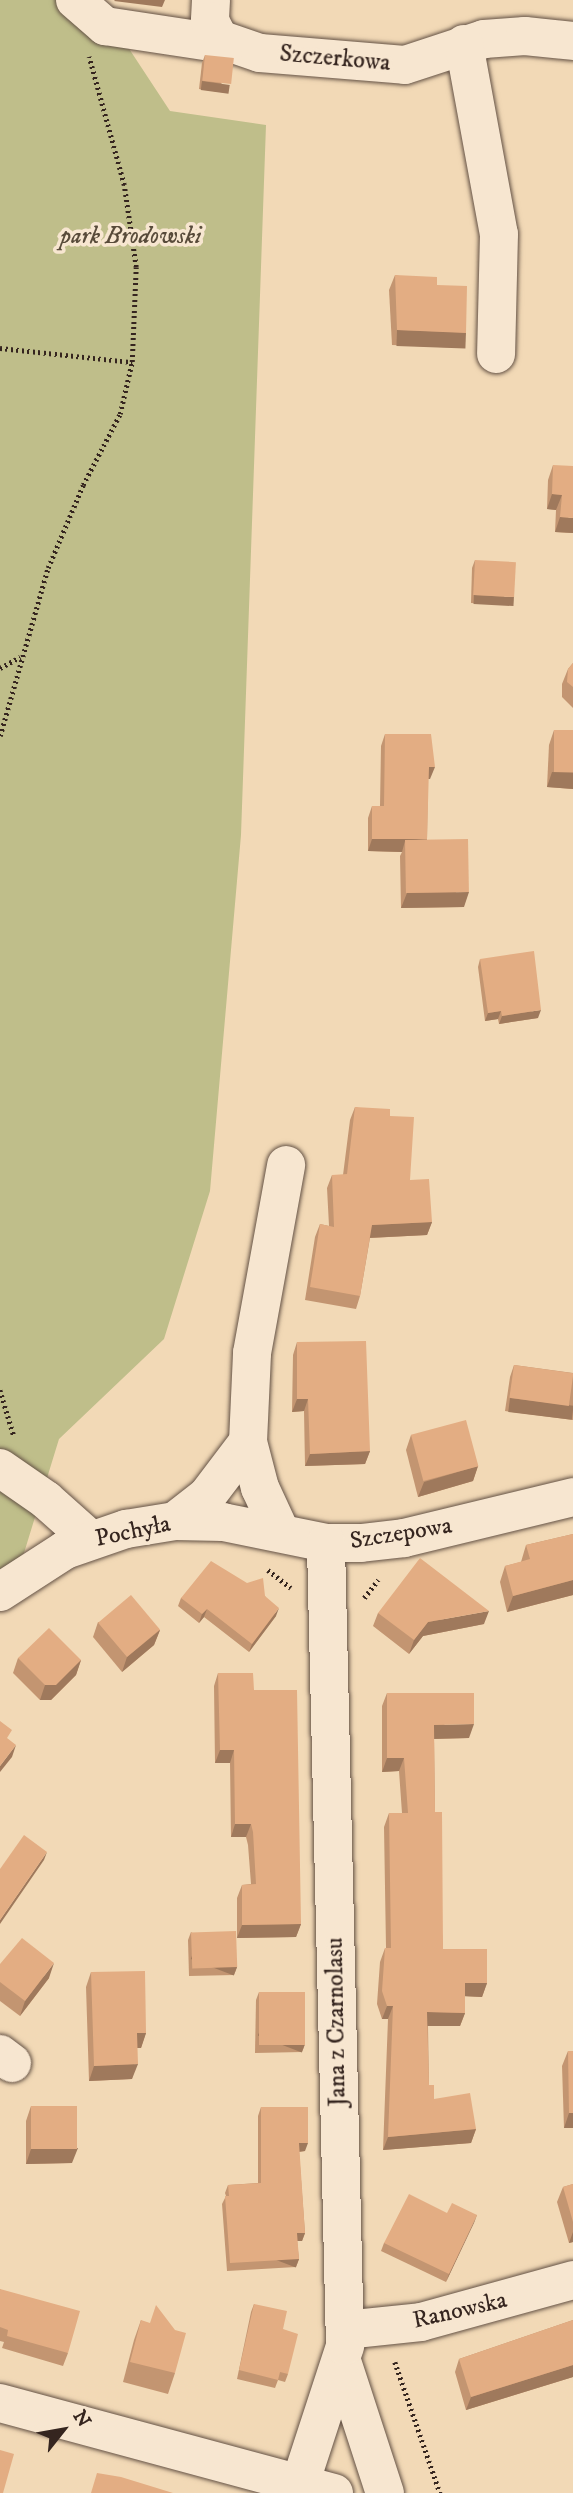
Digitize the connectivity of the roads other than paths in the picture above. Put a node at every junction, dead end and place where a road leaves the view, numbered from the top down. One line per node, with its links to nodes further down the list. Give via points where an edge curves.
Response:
1 (211, 0): 5 (street, via 213,27 219,39)
2 (76, 1): 5 (street, Szczerkowa, via 104,26)
3 (573, 41): 4 (street, Szczerkowa, via 512,36)
4 (464, 44): 5 (street, Szczerkowa, via 405,65 260,53); 6 (street, via 499,234)
5 (231, 45)
6 (496, 354)
7 (286, 1165): 8 (street, via 252,1353)
8 (248, 1442): 11 (street, via 207,1496); 12 (street, via 260,1488)
9 (0, 1468): 13 (street)
10 (573, 1497): 14 (street, Szczepowa, via 404,1538)
11 (175, 1521): 12 (street, Pochyła, via 223,1522); 13 (street, Pochyła)
12 (280, 1531): 14 (street, Szczepowa)
13 (91, 1540): 15 (street, Pochyła, via 34,1567)
14 (326, 1543): 17 (street, Jana z Czarnolasu)
15 (0, 1592)
16 (573, 2280): 17 (street, Ranowska, via 469,2312 384,2328)
17 (343, 2345): 19 (street, Jana z Czarnolasu); 20 (street)
18 (0, 2403): 19 (street)
19 (311, 2490)
20 (385, 2493)

